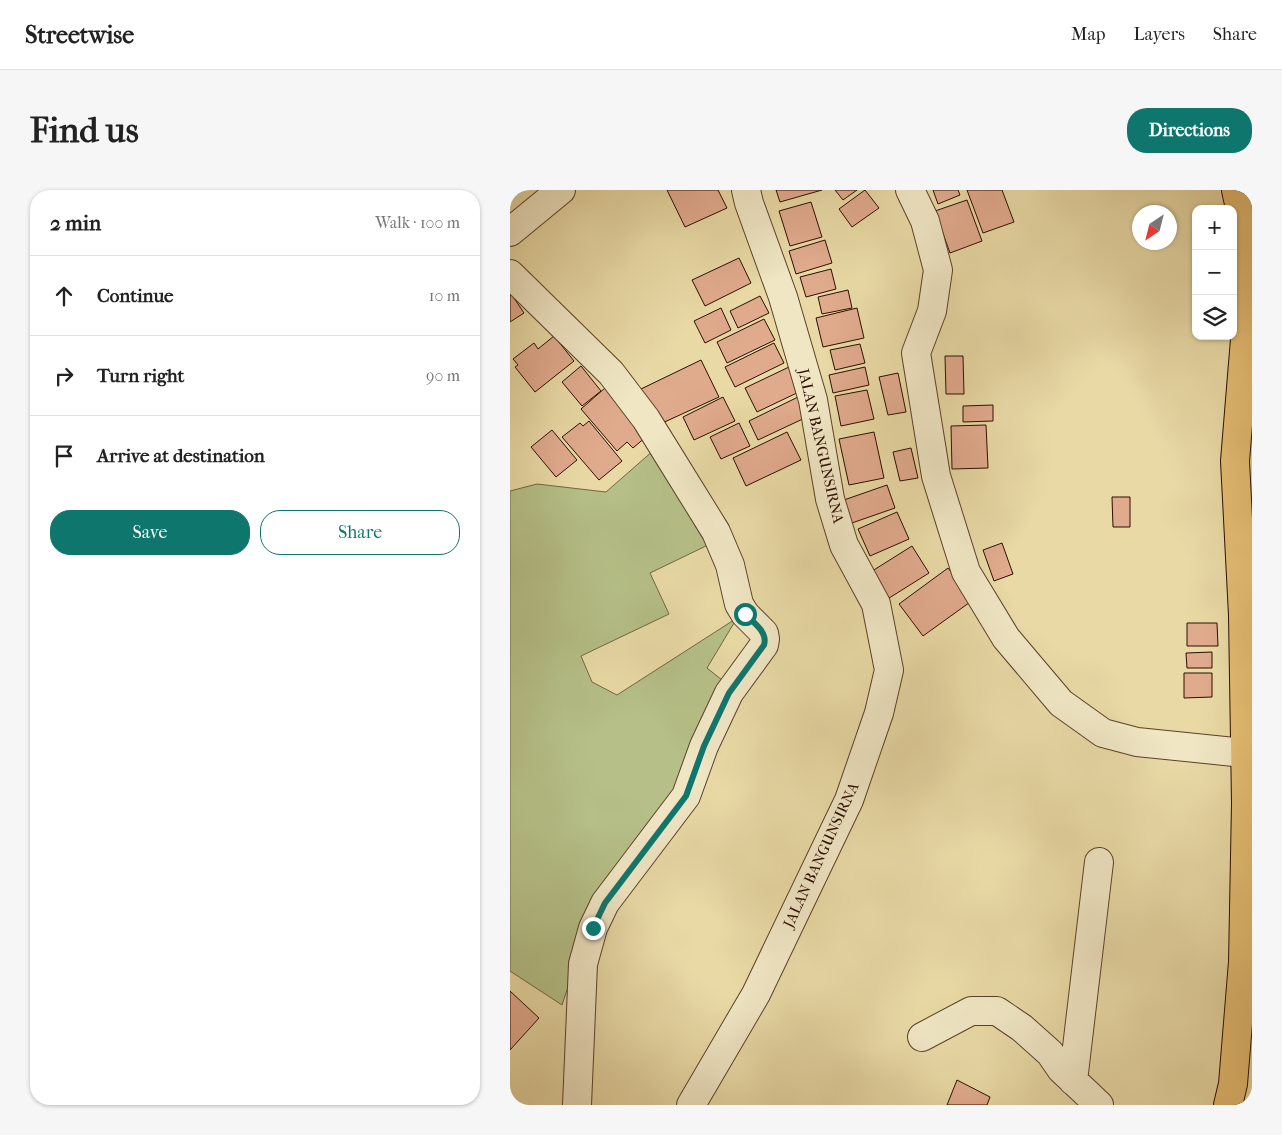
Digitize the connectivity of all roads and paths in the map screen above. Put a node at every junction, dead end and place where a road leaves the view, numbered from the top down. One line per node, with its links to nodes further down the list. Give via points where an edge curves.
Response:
1 (561, 190): 5 (street)
2 (746, 190): 13 (street, JALAN BANGUNSIRNA, via 783,297 813,400 830,499 844,545 876,604 889,670 879,713 849,800 756,994)
3 (910, 190): 8 (street, via 925,221 938,270 932,310 916,352 936,476 966,572 1006,638 1061,703 1103,733 1137,742)
4 (1236, 190): 7 (highway, via 1249,250)
5 (510, 232)
6 (510, 274): 12 (street, via 611,373 646,419 716,532 730,565 739,604 764,633 765,640 729,693 704,746 686,796 605,903 593,928 583,964)
7 (1250, 277): 8 (highway, via 1235,461 1243,614)
8 (1244, 753): 15 (highway, via 1243,962 1233,1084)
9 (1098, 862): 11 (street)
10 (922, 1037): 11 (street, via 971,1011 997,1011 1050,1053)
11 (1073, 1082): 14 (street)
12 (577, 1105)
13 (692, 1105)
14 (1099, 1105)
15 (1228, 1105)

